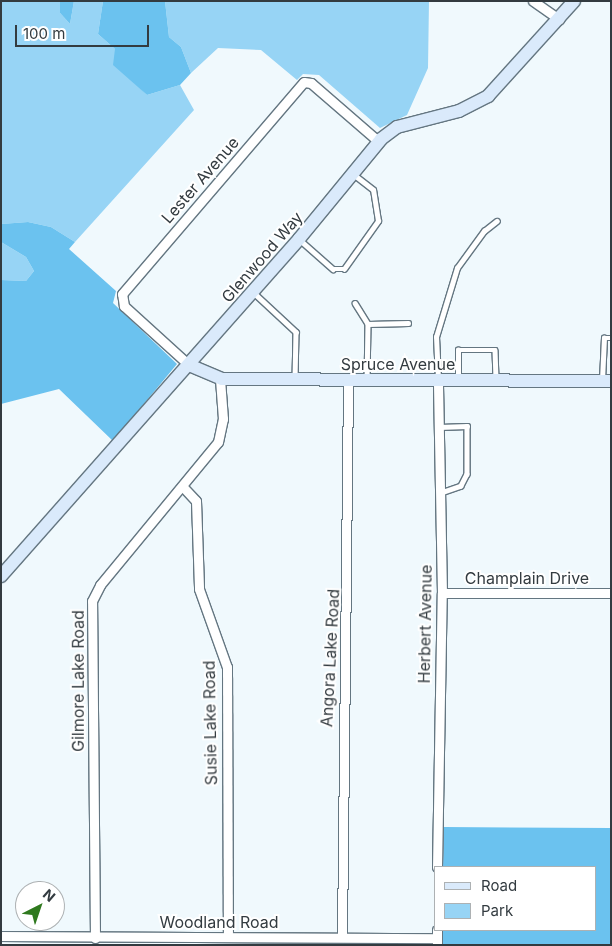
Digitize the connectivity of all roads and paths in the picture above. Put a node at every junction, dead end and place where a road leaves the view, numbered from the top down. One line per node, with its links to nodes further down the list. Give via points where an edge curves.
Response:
1 (533, 1): 3 (street)
2 (574, 1): 3 (street, Glenwood Way)
3 (558, 19): 4 (street, Glenwood Way, via 488,96 459,111 397,127)
4 (379, 142): 5 (street, Glenwood Way); 13 (street, Lester Avenue, via 308,81 122,294 121,302)
5 (354, 175): 7 (street, Glenwood Way); 7 (lane, via 373,190 378,221 344,269 333,268)
6 (497, 221): 18 (lane, via 484,230 457,268 436,337)
7 (299, 239): 8 (street, Glenwood Way)
8 (253, 292): 13 (street, Glenwood Way); 15 (lane, via 296,332)
9 (355, 304): 11 (lane)
10 (408, 323): 11 (lane)
11 (368, 324): 17 (lane)
12 (611, 338): 21 (lane, via 604,338)
13 (190, 365): 14 (street, Spruce Avenue); 25 (street, Glenwood Way)
14 (220, 379): 15 (street, Spruce Avenue); 23 (street, Gilmore Lake Road, via 220,436)
15 (294, 380): 16 (street, Spruce Avenue)
16 (348, 380): 17 (street, Spruce Avenue); 31 (street, Angora Lake Road)
17 (367, 380): 18 (street, Spruce Avenue)
18 (438, 380): 19 (street, Spruce Avenue); 22 (street, Herbert Avenue)
19 (458, 380): 20 (street, Spruce Avenue); 20 (lane, via 458,350 495,350)
20 (496, 380): 21 (street, Spruce Avenue)
21 (606, 381)
22 (439, 427): 24 (street, Herbert Avenue); 24 (lane, via 467,426 467,474 460,486)
23 (183, 488): 30 (street, Susie Lake Road, via 196,501 199,589 227,667); 33 (street, Gilmore Lake Road, via 100,585 92,601)
24 (441, 493): 26 (street, Herbert Avenue)
25 (1, 576)
26 (442, 593): 27 (street, Champlain Drive); 28 (street, Herbert Avenue)
27 (611, 593)
28 (437, 866)
29 (1, 936): 33 (street, Woodland Road)
30 (228, 937): 31 (street, Woodland Road); 33 (street, Woodland Road)
31 (342, 937): 32 (street, Woodland Road)
32 (437, 937)
33 (95, 938)

